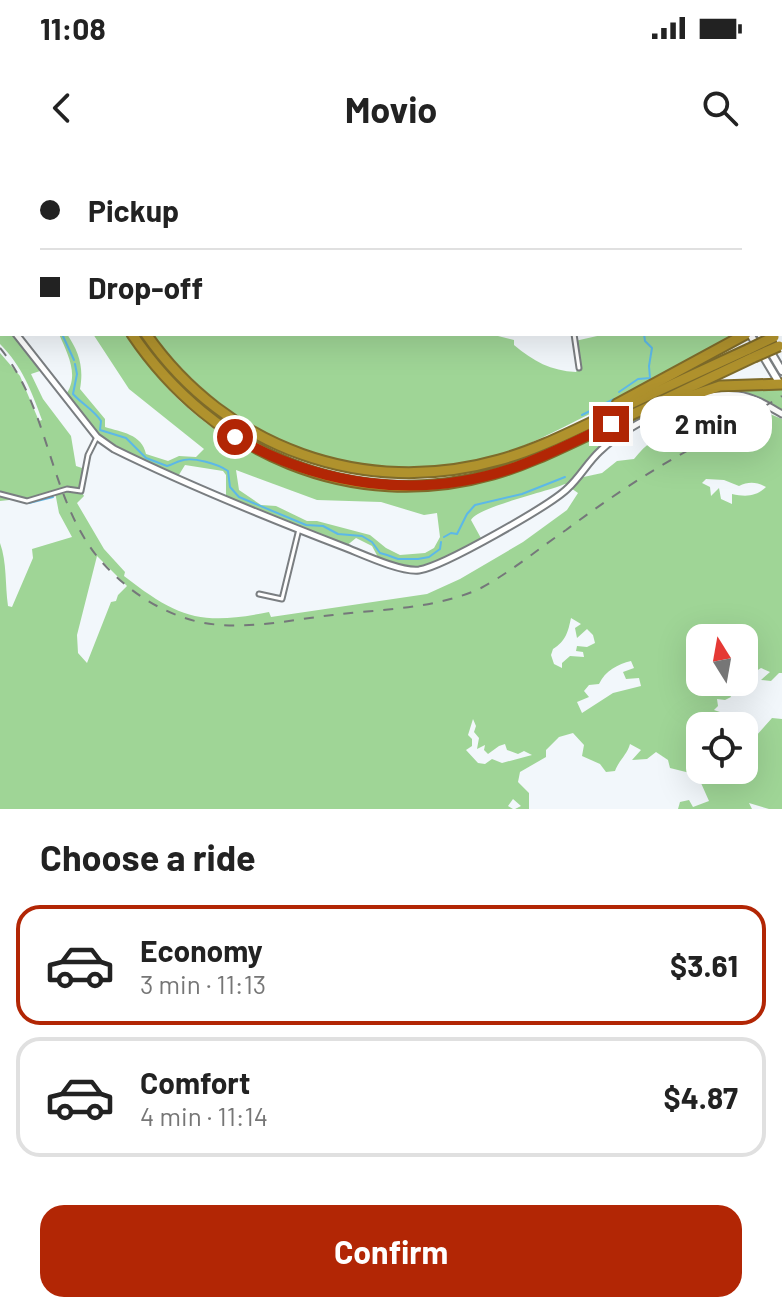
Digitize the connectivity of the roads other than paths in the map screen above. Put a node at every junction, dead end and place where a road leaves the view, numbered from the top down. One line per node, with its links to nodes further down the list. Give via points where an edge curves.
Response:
1 (18, 336): 18 (street)
2 (134, 336): 16 (highway, via 172,386 228,432 278,459 339,479 412,486 476,478 530,461)
3 (148, 336): 17 (highway, via 183,380 227,417 284,449 336,466 392,474 448,471 510,457)
4 (574, 336): 12 (street)
5 (737, 336): 10 (highway)
6 (744, 336): 10 (highway)
7 (749, 336): 14 (main road)
8 (761, 336): 13 (main road)
9 (779, 340): 11 (highway, bridge)
10 (727, 346): 17 (highway)
11 (751, 353): 16 (highway); 17 (highway)
12 (579, 368)
13 (782, 371)
14 (782, 386): 16 (highway, via 709,388)
15 (782, 414): 20 (street, via 758,400 726,394 656,415 610,442 547,505 442,562 417,570)
16 (611, 424)
17 (570, 432)
18 (97, 437): 19 (street, via 81,491 67,489 27,501); 20 (street, via 138,461)
19 (0, 494)
20 (299, 529): 21 (street, via 282,599)
21 (259, 594)

